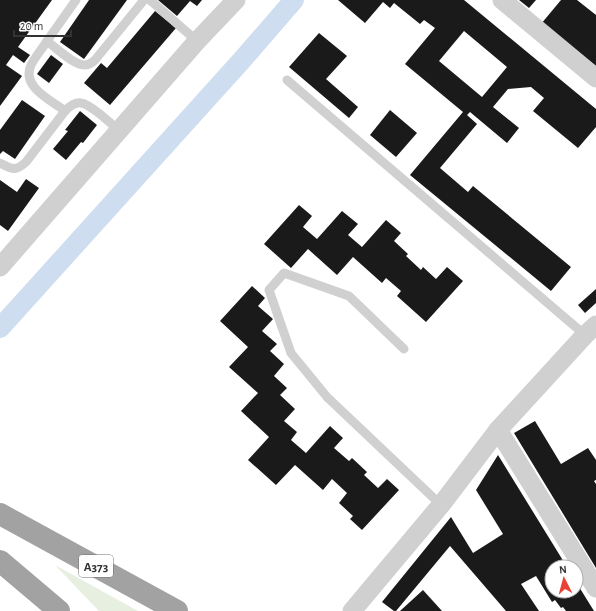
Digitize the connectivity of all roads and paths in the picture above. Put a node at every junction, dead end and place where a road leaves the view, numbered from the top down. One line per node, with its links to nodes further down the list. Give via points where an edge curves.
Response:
1 (76, 0): 7 (lane)
2 (144, 0): 7 (lane, via 91,64 76,63)
3 (150, 0): 6 (lane)
4 (236, 0): 6 (street)
5 (502, 0): 8 (street)
6 (197, 41): 11 (street)
7 (47, 42): 10 (lane, via 32,64 29,77 34,87)
8 (596, 78)
9 (287, 80): 14 (lane)
10 (65, 111): 11 (lane, via 76,103 83,103); 12 (lane, via 21,167 15,169)
11 (119, 131): 13 (street)
12 (0, 163)
13 (0, 267)
14 (590, 330): 16 (street)
15 (404, 349): 17 (lane, via 349,296 284,273 269,290 291,353 327,397)
16 (498, 430): 17 (street); 20 (street)
17 (441, 505): 23 (street)
18 (0, 514): 22 (highway, A373)
19 (0, 561): 21 (highway)
20 (596, 588)
21 (59, 611)
22 (177, 611)
23 (352, 611)

